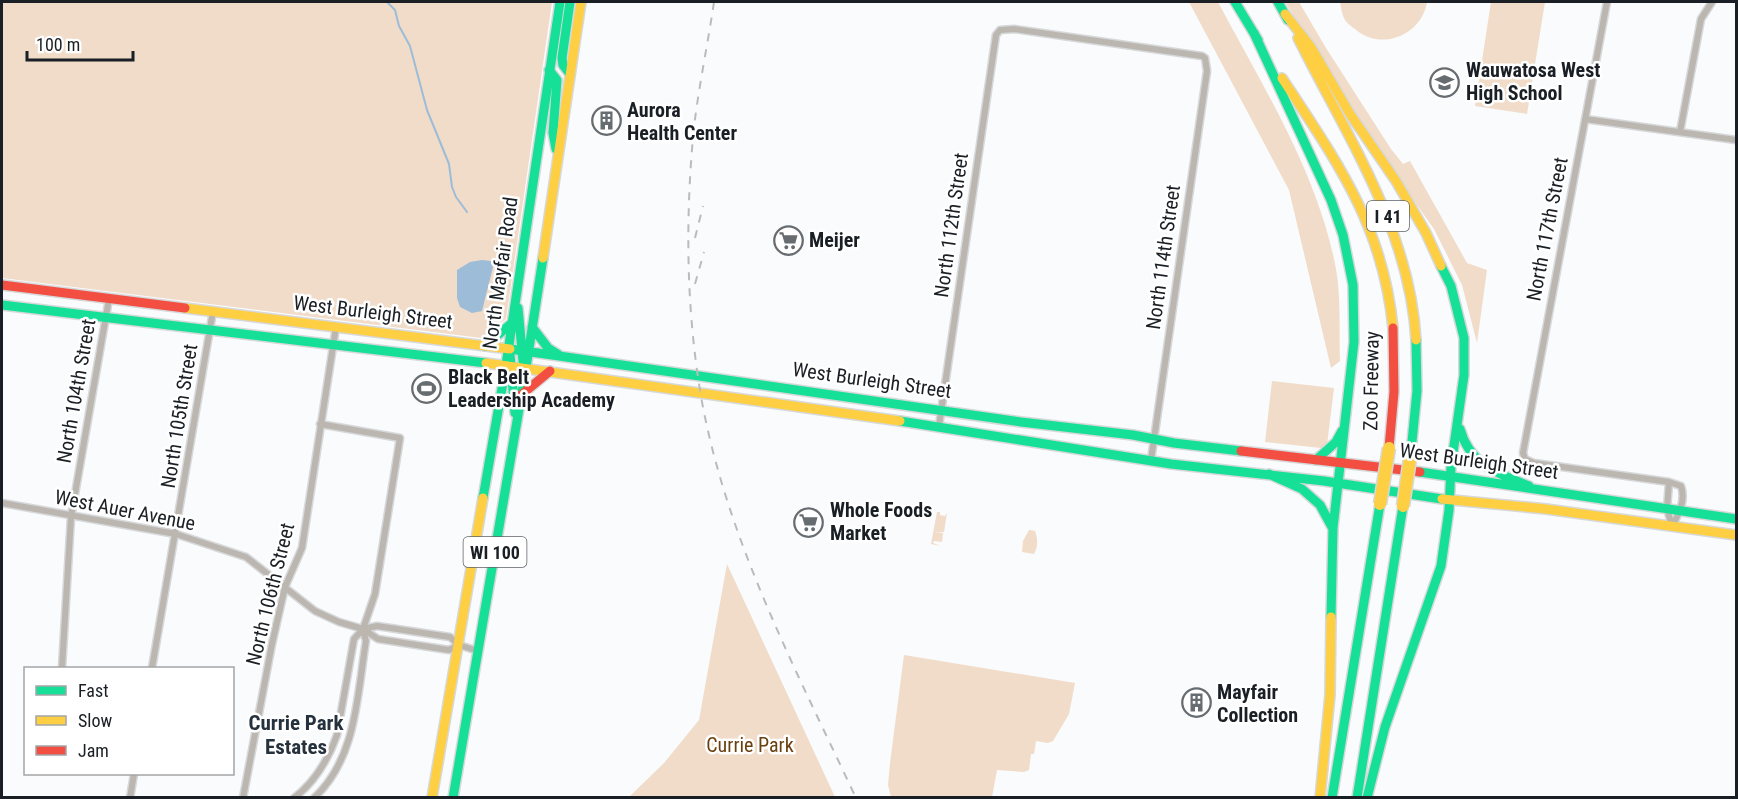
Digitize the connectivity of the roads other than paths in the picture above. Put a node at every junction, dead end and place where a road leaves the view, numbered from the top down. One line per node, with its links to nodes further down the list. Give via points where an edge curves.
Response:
1 (560, 2): 11 (main road, North Mayfair Road / WI 100)
2 (570, 2): 12 (main road, via 562,58)
3 (580, 2): 12 (main road, North Mayfair Road / WI 100)
4 (1235, 2): 9 (main road, Zoo Freeway / I 41)
5 (1278, 2): 8 (main road, I 41)
6 (1607, 2): 13 (street, North 117th Street)
7 (1712, 2): 14 (street, via 1701,19)
8 (1285, 14): 36 (main road, via 1311,46 1350,114 1396,181 1443,267 1464,338); 76 (main road, I 41, bridge, via 1387,214 1415,315 1418,395)
9 (1254, 33): 40 (main road, via 1325,186 1345,244 1353,285 1354,324); 75 (main road, Zoo Freeway / I 41, bridge, via 1358,202 1387,287 1395,348 1389,448)
10 (1205, 58): 35 (street, North 112th Street, via 1014,29 999,30); 41 (street, North 114th Street, via 1207,71)
11 (549, 70): 16 (main road, via 557,81 553,133); 19 (main road, North Mayfair Road / WI 100)
12 (570, 74): 16 (main road, North Mayfair Road / WI 100)
13 (1585, 119): 14 (street); 47 (street, North 117th Street, via 1523,456 1528,461)
14 (1680, 132): 15 (street)
15 (1737, 140)
16 (558, 158): 26 (main road, North Mayfair Road / WI 100)
17 (2, 286): 18 (street); 20 (main road, West Burleigh Street)
18 (2, 290)
19 (516, 296): 24 (main road, North Mayfair Road / WI 100); 30 (main road, via 521,326)
20 (109, 299): 22 (main road, West Burleigh Street); 23 (street, North 104th Street)
21 (2, 304): 23 (main road, West Burleigh Street)
22 (213, 311): 25 (main road, West Burleigh Street); 27 (street, North 105th Street)
23 (106, 317): 27 (main road, West Burleigh Street); 54 (street, North 104th Street)
24 (512, 322): 29 (main road); 30 (main road, North Mayfair Road / WI 100)
25 (336, 327): 28 (street, North 106th Street); 29 (main road, West Burleigh Street)
26 (532, 327): 30 (main road, North Mayfair Road / WI 100); 31 (main road)
27 (210, 328): 28 (main road, West Burleigh Street); 58 (street, North 105th Street)
28 (334, 346): 32 (main road, West Burleigh Street); 38 (street, North 106th Street)
29 (484, 346): 30 (main road, West Burleigh Street)
30 (519, 350): 31 (main road, West Burleigh Street); 32 (main road); 32 (main road, North Mayfair Road / WI 100)
31 (559, 356): 35 (main road, West Burleigh Street)
32 (515, 366): 33 (main road, West Burleigh Street); 34 (main road, North Mayfair Road / WI 100); 37 (main road, via 512,394); 62 (main road, North Mayfair Road / WI 100)
33 (550, 371): 34 (main road); 39 (main road, West Burleigh Street)
34 (521, 395): 37 (main road, North Mayfair Road / WI 100)
35 (942, 410): 39 (street, North 112th Street); 41 (main road, West Burleigh Street)
36 (1459, 422): 46 (main road); 49 (main road, via 1461,437 1472,457 1483,466)
37 (516, 423): 63 (main road, North Mayfair Road / WI 100)
38 (321, 424): 60 (street, North 106th Street, via 302,548); 61 (street, via 400,438 375,594)
39 (939, 426): 42 (main road, West Burleigh Street)
40 (1344, 427): 43 (main road, via 1336,442); 44 (main road)
41 (1154, 439): 42 (street, North 114th Street); 43 (main road, West Burleigh Street)
42 (1151, 460): 45 (main road, West Burleigh Street)
43 (1316, 460): 44 (main road, West Burleigh Street)
44 (1341, 462): 46 (main road, West Burleigh Street); 48 (main road)
45 (1269, 474): 48 (main road, West Burleigh Street); 57 (main road, via 1302,489 1320,505)
46 (1450, 476): 49 (main road, West Burleigh Street); 50 (main road)
47 (1669, 482): 52 (street); 53 (street, via 1682,489)
48 (1338, 483): 50 (main road, West Burleigh Street); 57 (main road)
49 (1529, 486): 52 (main road, West Burleigh Street)
50 (1450, 500): 56 (main road, West Burleigh Street); 77 (main road, via 1439,572 1384,727)
51 (2, 503): 54 (street, West Auer Avenue)
52 (1667, 509): 53 (main road, West Burleigh Street); 56 (street)
53 (1680, 511): 55 (main road, West Burleigh Street); 56 (street)
54 (71, 517): 58 (street, West Auer Avenue); 64 (street, North 104th Street)
55 (1737, 519)
56 (1672, 526): 59 (main road, West Burleigh Street)
57 (1333, 528): 74 (main road, via 1330,695)
58 (176, 534): 60 (street, West Auer Avenue, via 246,557); 65 (street, North 105th Street)
59 (1737, 535)
60 (285, 587): 61 (street, West Auer Avenue, via 320,614); 69 (street, North 106th Street)
61 (363, 629): 62 (street, West Auer Avenue, via 377,626 450,637); 62 (street, West Auer Avenue, via 378,639 450,651); 67 (street, via 354,639 335,742); 71 (street, via 366,641 350,739 337,769)
62 (459, 645): 63 (street, West Auer Avenue); 72 (main road, North Mayfair Road / WI 100)
63 (478, 651): 73 (main road, North Mayfair Road / WI 100)
64 (62, 667)
65 (152, 667)
66 (134, 775): 68 (street)
67 (303, 795): 70 (street)
68 (130, 798)
69 (243, 798)
70 (294, 798)
71 (314, 798)
72 (432, 798)
73 (453, 798)
74 (1320, 798)
75 (1332, 798)
76 (1357, 798)
77 (1367, 798)

